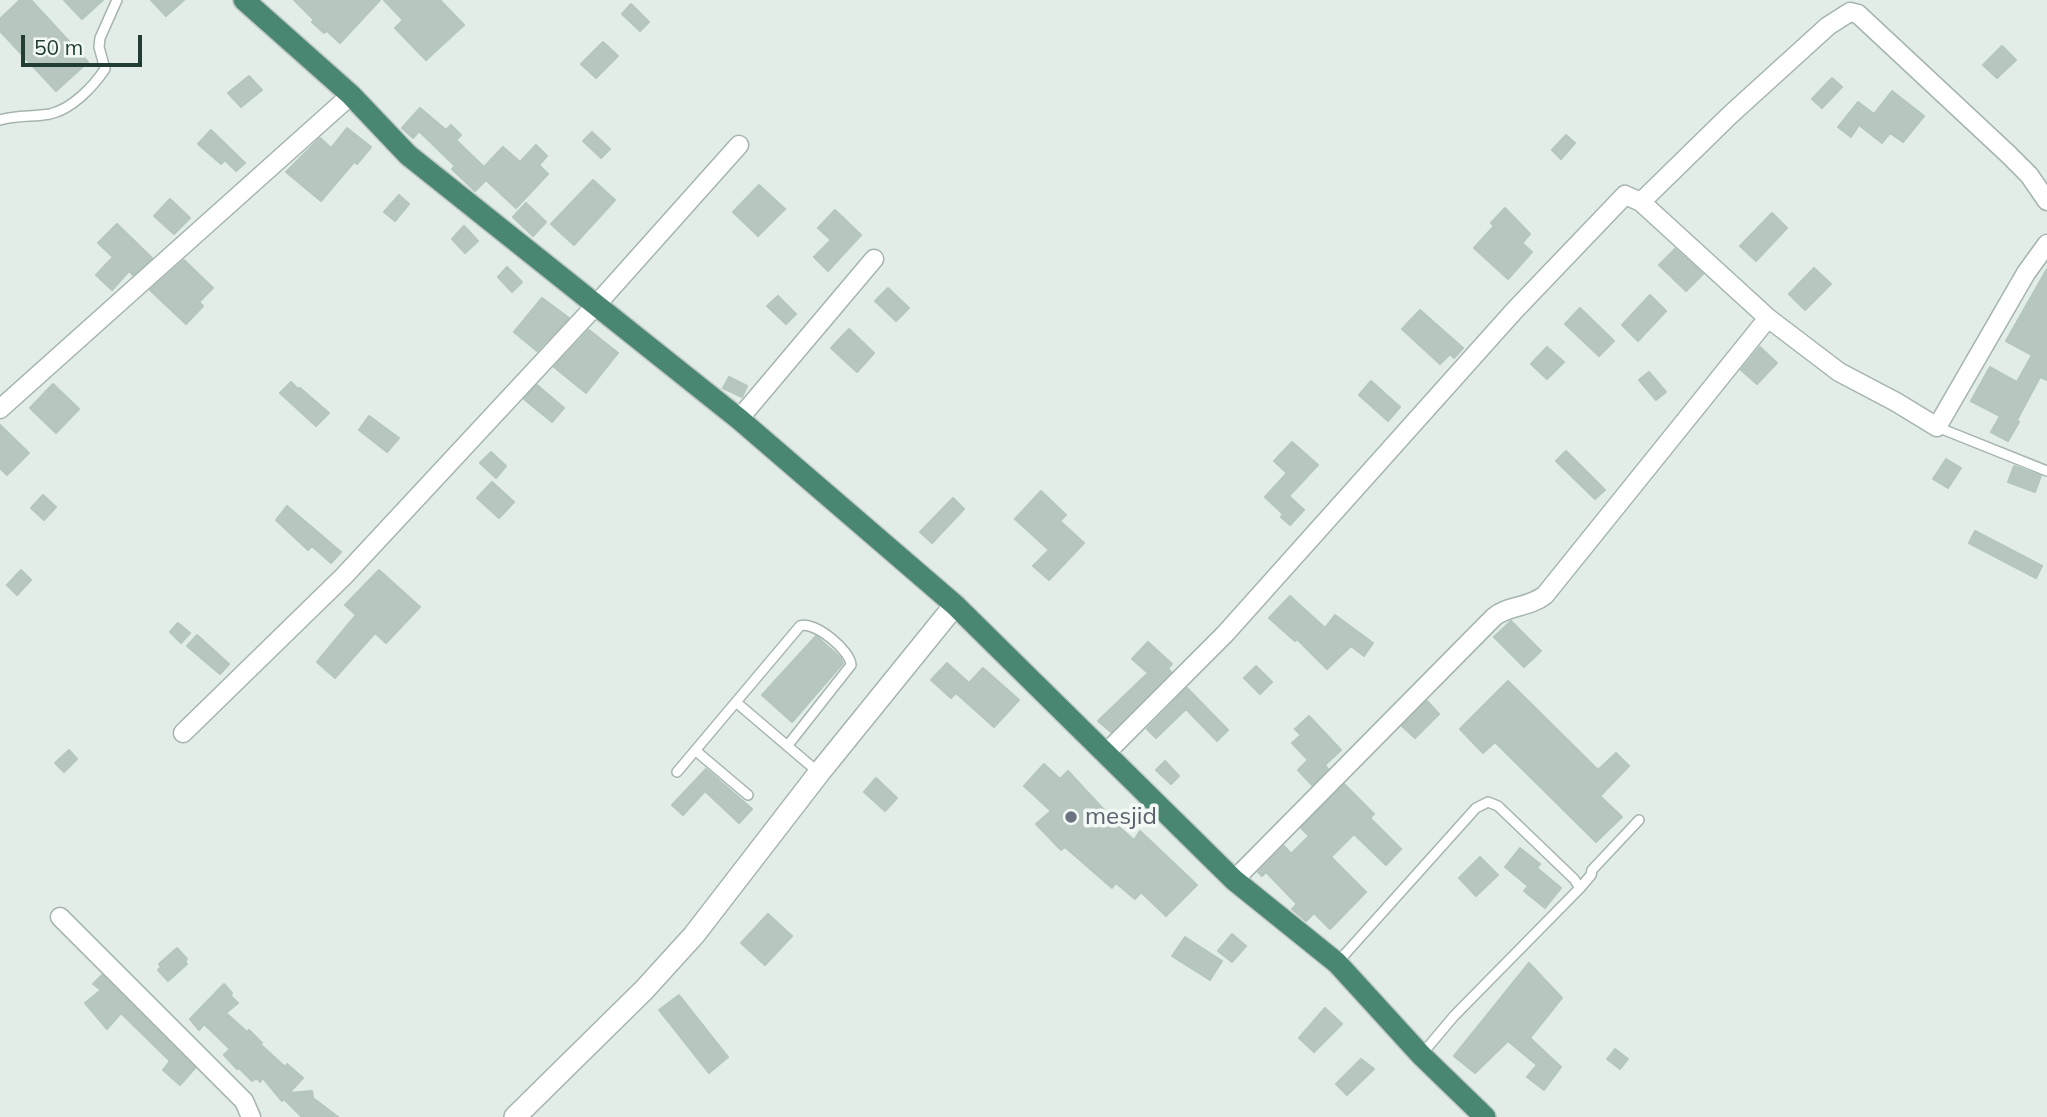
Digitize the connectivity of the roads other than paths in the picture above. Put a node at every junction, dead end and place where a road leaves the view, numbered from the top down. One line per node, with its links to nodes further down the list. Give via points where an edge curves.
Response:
1 (117, 0): 4 (lane, via 102,29 99,47 105,69 95,83 58,111)
2 (244, 0): 3 (highway)
3 (351, 95): 10 (highway, via 408,155); 12 (street)
4 (0, 120)
5 (739, 145): 10 (street)
6 (2047, 201): 7 (street, via 2008,153 1858,14 1850,12 1828,26 1740,106)
7 (1641, 202): 11 (street); 21 (street, via 1625,195 1514,311 1225,634)
8 (2047, 244): 14 (street)
9 (874, 259): 13 (street)
10 (597, 304): 13 (highway); 18 (street, via 344,576)
11 (1768, 317): 14 (street, via 1839,372); 26 (street, via 1545,596 1499,613)
12 (0, 409)
13 (739, 419): 16 (highway)
14 (1937, 427): 15 (lane)
15 (2047, 471)
16 (956, 605): 21 (highway); 23 (street)
17 (737, 703): 19 (lane); 19 (lane, via 804,624 816,627 849,654 851,665); 20 (lane)
18 (183, 733)
19 (788, 745): 23 (lane)
20 (696, 751): 22 (lane); 24 (lane)
21 (1106, 753): 26 (highway)
22 (677, 772)
23 (819, 773): 32 (street, via 694,935)
24 (748, 794)
25 (1639, 820): 27 (lane)
26 (1234, 880): 29 (highway)
27 (1580, 888): 29 (lane, via 1488,802 1476,808); 30 (lane)
28 (60, 917): 31 (street, via 244,1101)
29 (1337, 963): 30 (highway)
30 (1421, 1055): 33 (highway)
31 (251, 1117)
32 (515, 1117)
33 (1485, 1117)

